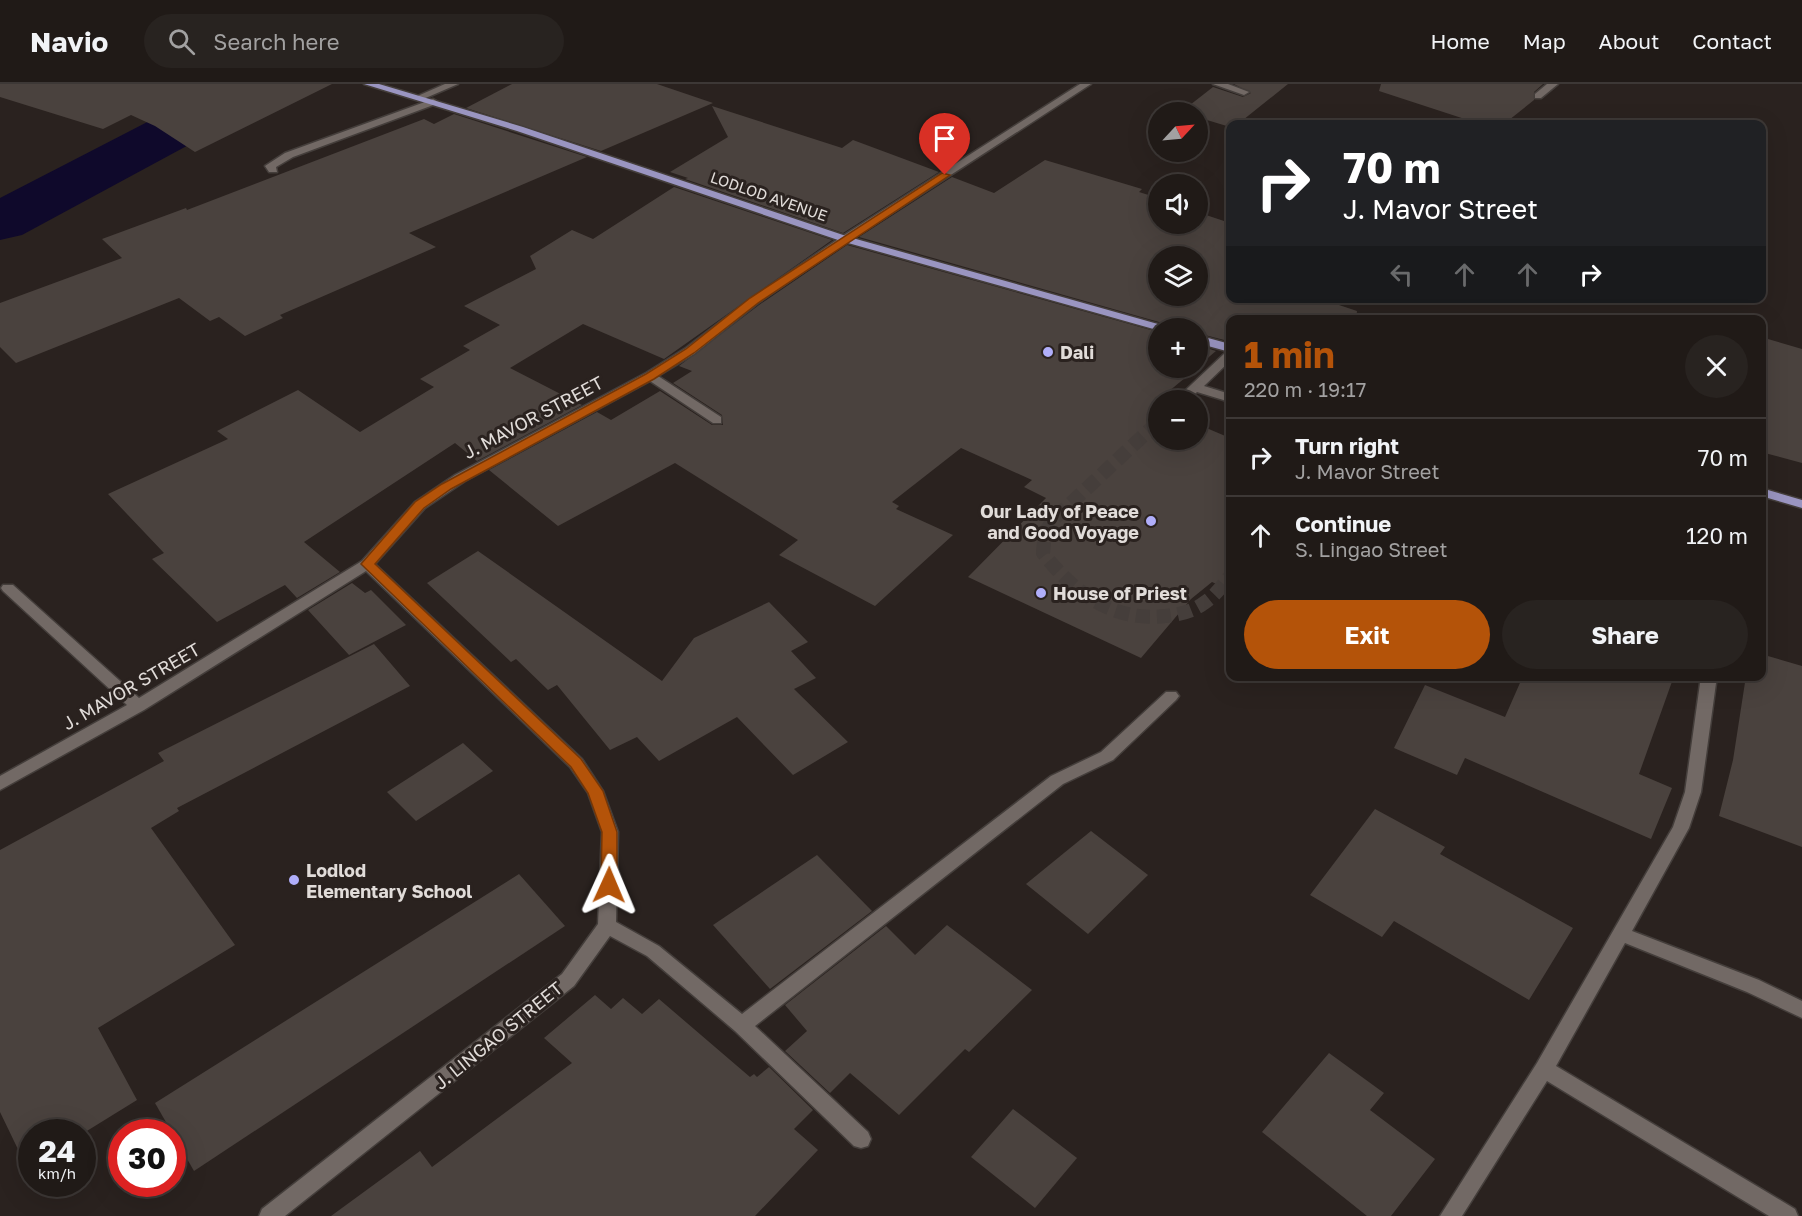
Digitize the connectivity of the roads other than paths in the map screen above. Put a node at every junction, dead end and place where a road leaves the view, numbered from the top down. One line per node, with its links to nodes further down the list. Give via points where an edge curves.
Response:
1 (369, 84): 8 (main road, LODLOD AVENUE)
2 (453, 84): 8 (street)
3 (1086, 84): 11 (street, J. MAVOR STREET)
4 (1218, 84): 6 (street)
5 (1553, 84): 7 (street)
6 (1244, 92)
7 (1538, 96)
8 (418, 98): 9 (main road, LODLOD AVENUE)
9 (433, 102): 10 (street, via 289,155 274,162 270,166); 11 (main road, LODLOD AVENUE)
10 (273, 170)
11 (845, 239): 12 (main road, LODLOD AVENUE); 16 (street, J. MAVOR STREET)
12 (1148, 324)
13 (1208, 342): 14 (main road)
14 (1226, 347)
15 (1226, 359): 17 (street)
16 (650, 376): 20 (street); 23 (street, J. MAVOR STREET, via 460,478 420,505)
17 (1196, 387): 18 (street); 19 (street)
18 (1193, 390)
19 (1226, 397)
20 (717, 420)
21 (1766, 493): 22 (main road)
22 (1802, 504)
23 (367, 564): 27 (street, J. MAVOR STREET); 29 (street, via 576,763 595,791 609,832)
24 (8, 588): 27 (street)
25 (1708, 681): 30 (street, via 1693,792 1681,828)
26 (1171, 696): 32 (street, via 1107,756 1057,780)
27 (138, 706): 28 (street, J. MAVOR STREET)
28 (0, 784)
29 (607, 926): 32 (street, via 653,951); 35 (street, J. LINGAO STREET, via 568,980)
30 (1621, 934): 31 (street, via 1753,986); 33 (street)
31 (1802, 1010)
32 (742, 1025): 34 (street)
33 (1544, 1069): 36 (street); 37 (street)
34 (861, 1139)
35 (269, 1216)
36 (1450, 1216)
37 (1788, 1216)

